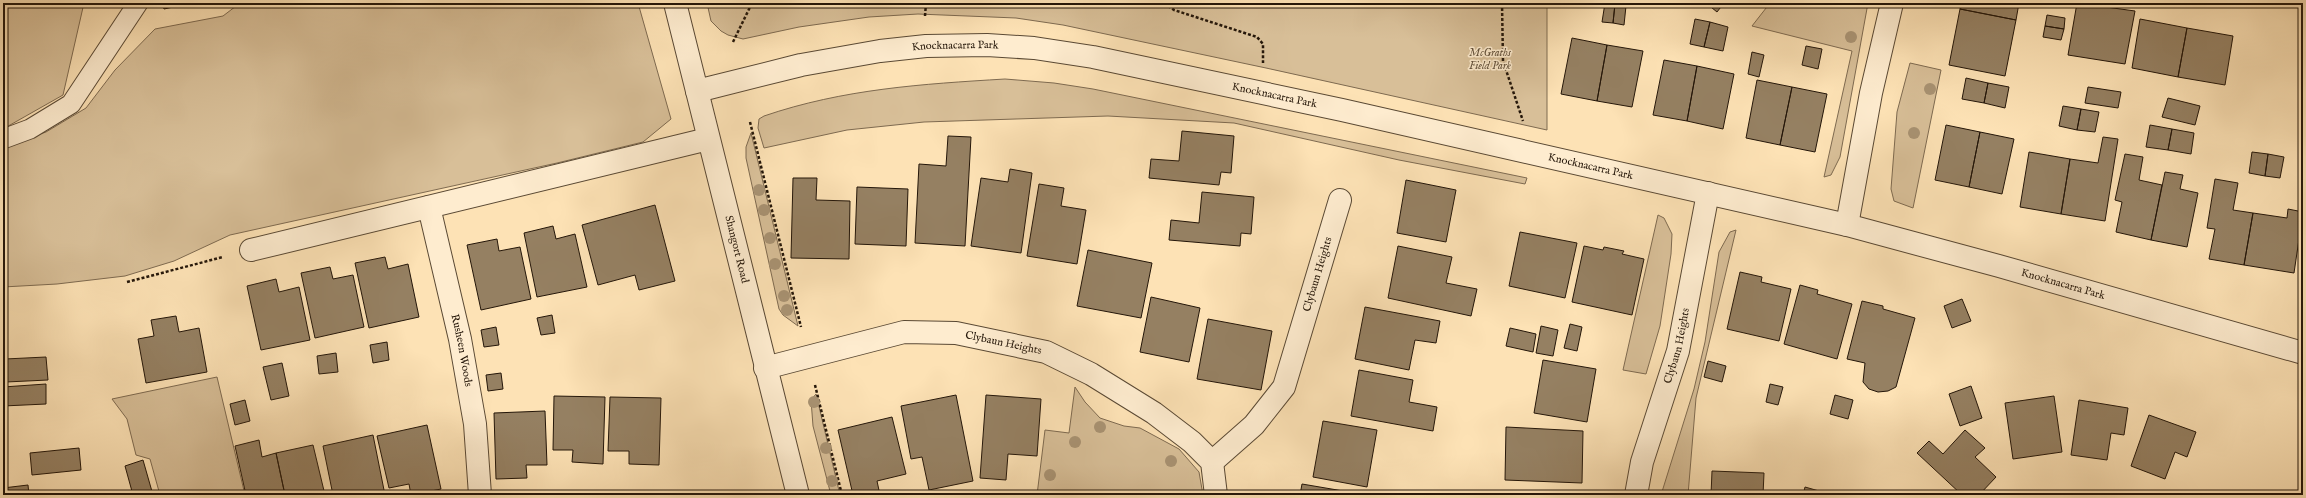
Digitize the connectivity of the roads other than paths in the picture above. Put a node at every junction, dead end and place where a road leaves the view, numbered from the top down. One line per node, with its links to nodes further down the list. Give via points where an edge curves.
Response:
1 (138, 3): 5 (lane, via 71,104 30,129)
2 (675, 3): 4 (street, Shangort Road)
3 (1892, 3): 10 (street, via 1871,93)
4 (697, 91): 6 (street, Shangort Road); 7 (street, Knocknacarra Park, via 801,65 880,51 956,44 1034,48 1153,69)
5 (3, 139)
6 (708, 139): 9 (street); 13 (street, Shangort Road)
7 (1708, 193): 10 (street, Knocknacarra Park); 18 (street, Clybaun Heights, via 1678,351 1642,462)
8 (1340, 200): 14 (street, Clybaun Heights, via 1284,387 1254,425)
9 (429, 207): 11 (street); 15 (street, Rusheen Woods, via 460,338 474,416)
10 (1847, 225): 12 (street, Knocknacarra Park)
11 (251, 250)
12 (2303, 353)
13 (765, 368): 14 (street, Clybaun Heights, via 904,332 956,333 1046,352 1091,374 1154,413 1192,442); 16 (street, Shangort Road)
14 (1212, 462): 17 (street)
15 (480, 495)
16 (798, 495)
17 (1216, 495)
18 (1636, 495)

